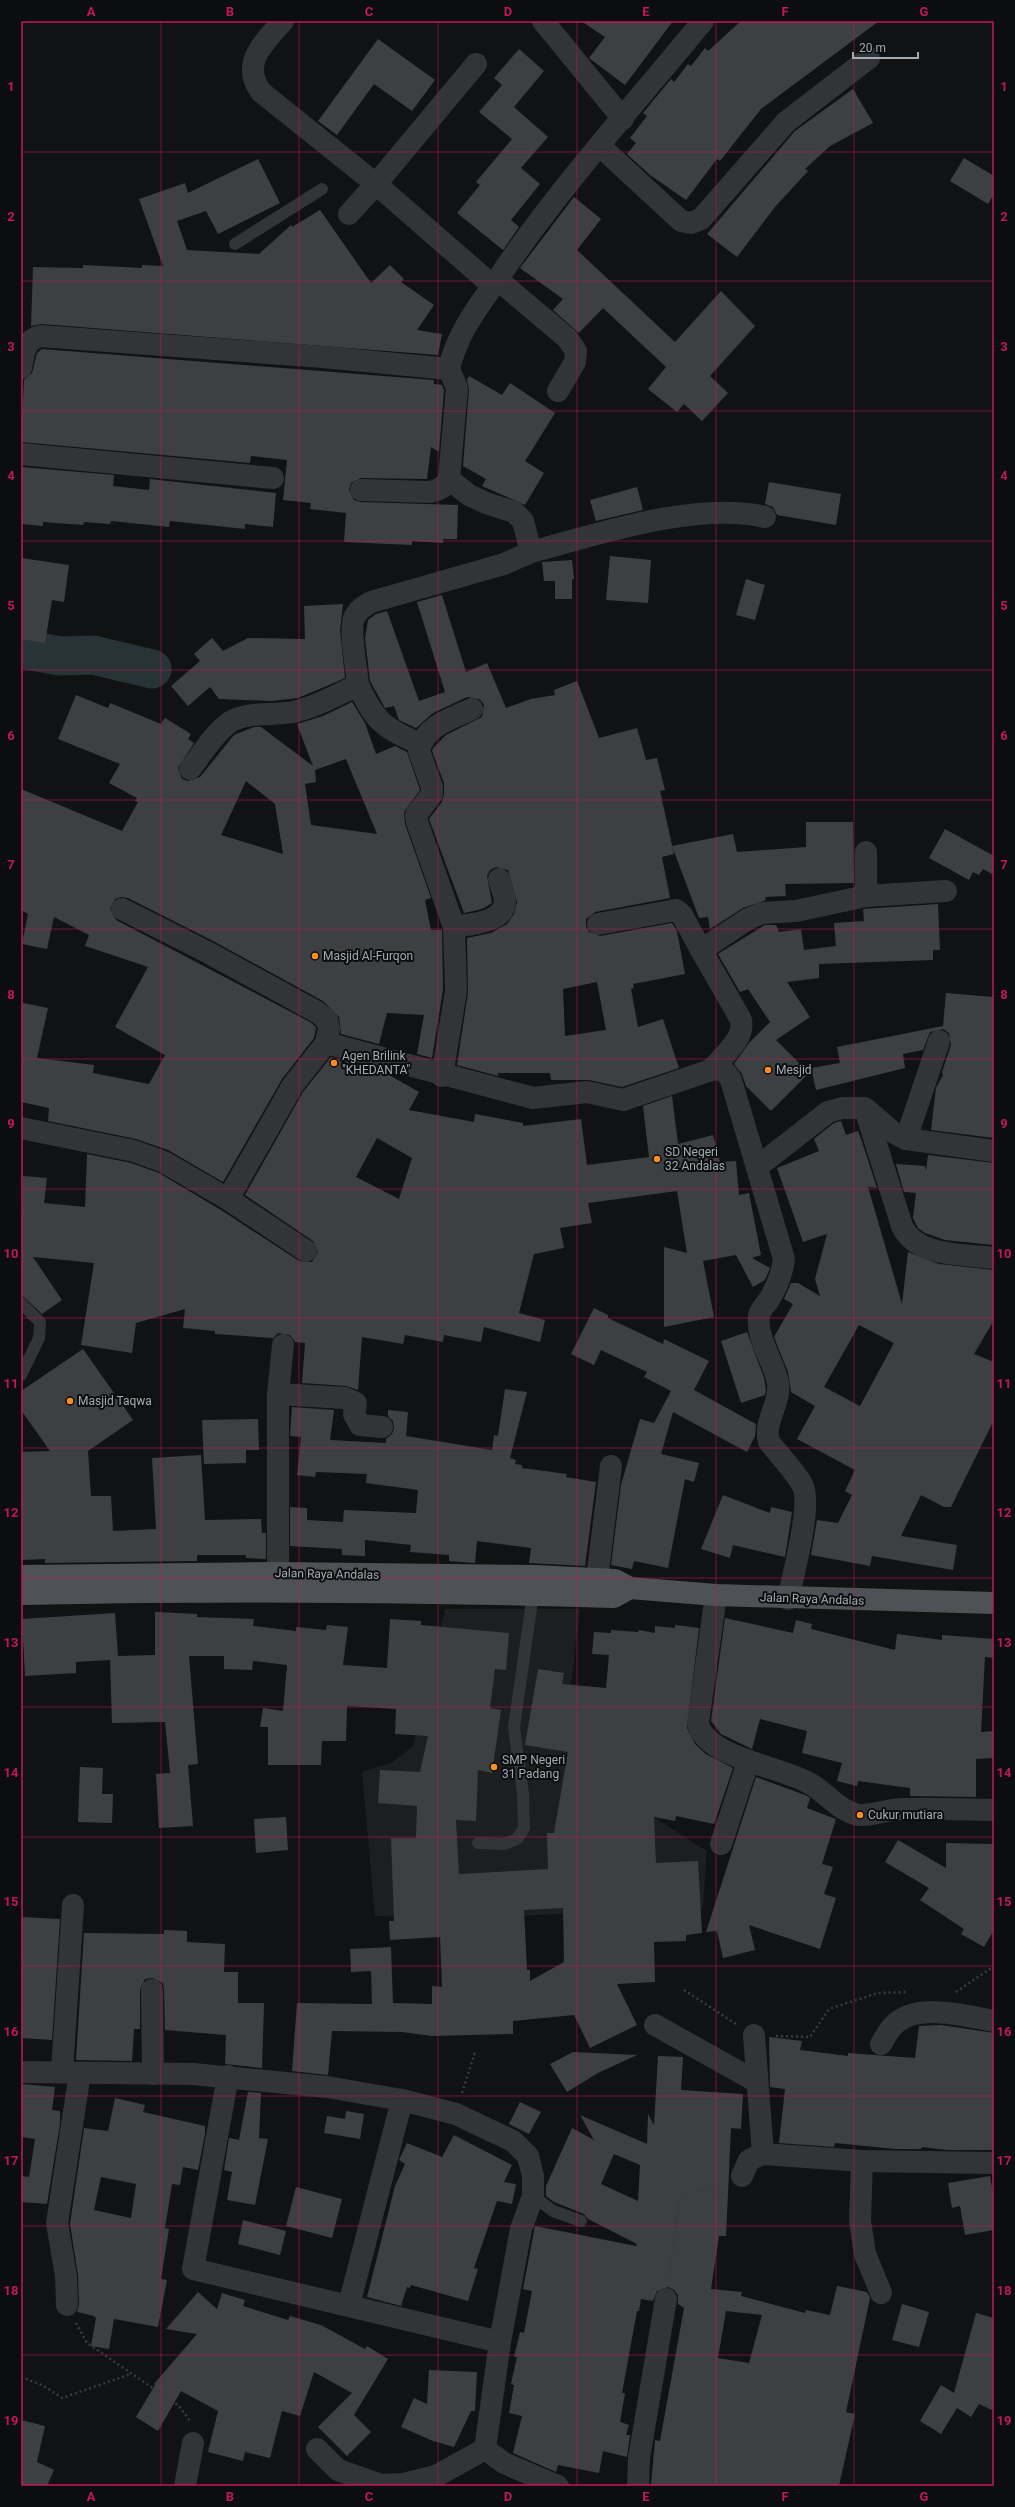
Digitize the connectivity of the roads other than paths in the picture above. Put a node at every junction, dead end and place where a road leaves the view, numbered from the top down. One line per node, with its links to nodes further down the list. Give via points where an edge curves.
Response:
1 (282, 21): 8 (street, via 257,50 254,63 255,84 261,92)
2 (543, 21): 6 (street)
3 (703, 21): 6 (street)
4 (869, 58): 7 (street, via 786,122 701,219 691,223 681,221)
5 (476, 64): 8 (street)
6 (623, 119): 7 (street)
7 (600, 146): 12 (street, via 540,220)
8 (376, 184): 10 (street); 12 (street)
9 (322, 189): 11 (lane)
10 (349, 214)
11 (235, 244)
12 (495, 283): 14 (street, via 469,319 454,348); 15 (street, via 567,338 576,351 575,362)
13 (21, 368): 14 (street, via 26,346 32,339 40,336)
14 (449, 369): 18 (street, via 457,388)
15 (558, 391)
16 (21, 454): 17 (street)
17 (273, 478)
18 (449, 479): 19 (street, via 446,485 435,491); 21 (street, via 475,498 514,512 523,521)
19 (361, 490)
20 (765, 518): 21 (street, via 746,513 715,512 592,536)
21 (530, 552): 22 (street, via 504,564 371,602 360,608 354,617 352,628)
22 (358, 685): 24 (street, via 371,713 382,725); 25 (street, via 318,704 293,712 244,717 231,721)
23 (472, 709): 24 (street, via 434,726)
24 (420, 744): 32 (street, via 419,751 432,787 432,794 416,815 417,822)
25 (190, 769)
26 (866, 852): 29 (street)
27 (500, 879): 32 (street, via 505,901 502,912 494,918)
28 (946, 891): 29 (street)
29 (866, 896): 33 (street, via 796,911 776,911 756,916)
30 (122, 908): 35 (street, via 317,1012 327,1020 329,1029)
31 (598, 924): 33 (street, via 676,910 682,915)
32 (454, 927): 37 (street, via 456,991)
33 (701, 950): 36 (street, via 740,1018 742,1026 740,1035)
34 (939, 1041): 40 (street)
35 (326, 1043): 37 (street); 43 (street, via 293,1085)
36 (711, 1070): 37 (street, via 623,1100 587,1092 533,1098); 42 (street, via 726,1073 731,1080)
37 (442, 1076)
38 (865, 1108): 40 (street, via 894,1133); 42 (street, via 842,1108 828,1112); 45 (street, via 902,1226 910,1239 935,1250)
39 (21, 1128): 43 (street, via 134,1151 164,1162)
40 (906, 1139): 41 (street)
41 (994, 1151)
42 (757, 1167): 60 (street, via 784,1259 782,1274 775,1291 760,1314 758,1326 778,1383 778,1395 767,1434 769,1442 802,1485 805,1500 805,1517)
43 (228, 1199): 44 (street)
44 (306, 1252)
45 (994, 1258)
46 (21, 1303): 48 (lane, via 40,1322 39,1338)
47 (283, 1345): 49 (street)
48 (21, 1374)
49 (278, 1394): 50 (street, via 345,1398 356,1403 354,1414 360,1425); 52 (street)
50 (382, 1427)
51 (611, 1466): 54 (street)
52 (278, 1573): 53 (main road, Jalan Raya Andalas); 55 (main road, Jalan Raya Andalas)
53 (21, 1576)
54 (597, 1579): 55 (main road, Jalan Raya Andalas, via 535,1576); 56 (main road, Jalan Raya Andalas, via 615,1580)
55 (331, 1583): 57 (main road, Jalan Raya Andalas); 58 (main road, Jalan Raya Andalas)
56 (630, 1588): 58 (main road, Jalan Raya Andalas, via 614,1596); 59 (main road, Jalan Raya Andalas)
57 (21, 1594)
58 (532, 1594): 64 (lane, via 514,1727 523,1794 524,1828 517,1839 504,1844)
59 (716, 1595): 60 (main road, Jalan Raya Andalas); 62 (street, via 698,1723 705,1739)
60 (788, 1599): 61 (main road, Jalan Raya Andalas)
61 (994, 1603)
62 (748, 1762): 63 (street, via 810,1783 841,1807 860,1815 901,1809); 65 (street)
63 (994, 1810)
64 (478, 1843)
65 (721, 1844)
66 (73, 1905): 73 (street)
67 (152, 1990): 74 (street)
68 (994, 2021): 71 (street, via 924,2012 905,2017 893,2026)
69 (655, 2025): 76 (street)
70 (754, 2035): 76 (street)
71 (881, 2044)
72 (21, 2072): 73 (street)
73 (71, 2072): 74 (street); 86 (street, via 57,2223 66,2276)
74 (153, 2074): 75 (street)
75 (228, 2076): 77 (street, via 327,2087); 87 (street, via 193,2269)
76 (758, 2082): 78 (street)
77 (402, 2100): 82 (street, via 456,2114 513,2141 528,2156 533,2176); 87 (street)
78 (763, 2154): 79 (street); 81 (street, via 749,2160)
79 (862, 2161): 80 (street); 84 (street, via 860,2222 865,2254)
80 (994, 2163)
81 (742, 2176)
82 (533, 2196): 83 (lane, via 553,2211); 88 (street, via 521,2229)
83 (581, 2221)
84 (880, 2293)
85 (666, 2298): 94 (street, via 639,2458)
86 (67, 2305)
87 (349, 2305): 88 (street)
88 (500, 2342): 91 (street)
89 (194, 2443): 92 (street)
90 (317, 2449): 91 (street, via 338,2470 381,2485 402,2484 436,2476)
91 (485, 2449): 93 (street, via 504,2463)
92 (185, 2486)
93 (558, 2486)
94 (638, 2486)

